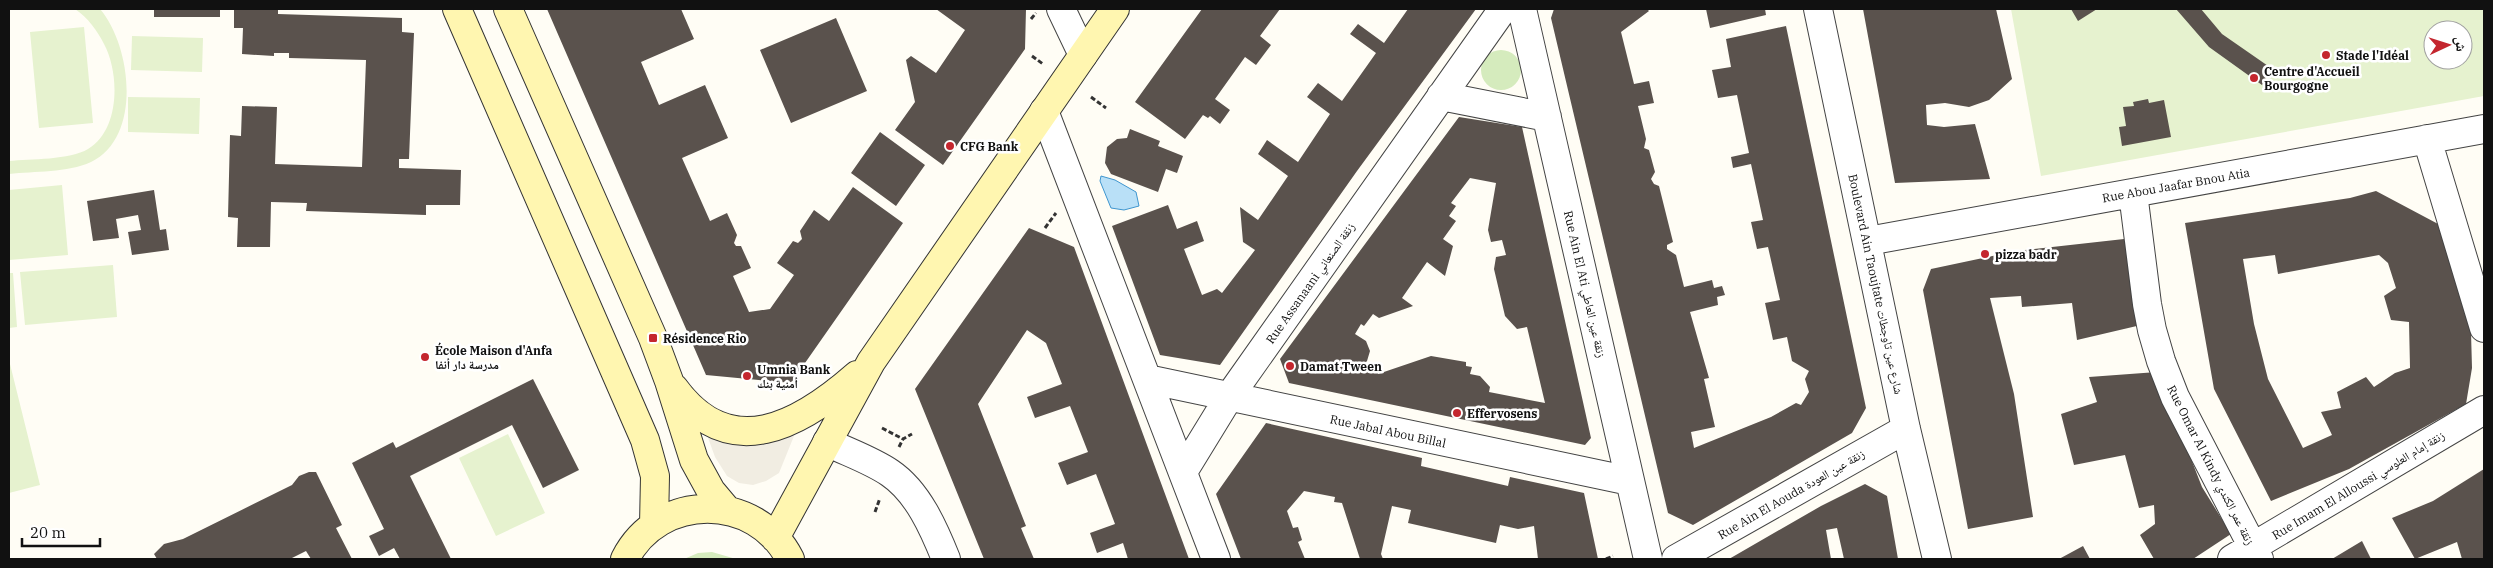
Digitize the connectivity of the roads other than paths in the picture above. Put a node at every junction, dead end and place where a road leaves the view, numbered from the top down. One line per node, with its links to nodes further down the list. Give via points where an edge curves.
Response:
1 (456, 9): 27 (main road, via 646,440 655,476)
2 (508, 9): 19 (main road)
3 (1062, 9): 8 (street)
4 (1115, 9): 8 (main road)
5 (1503, 9): 9 (street, Rue Assanaani زنقة الصنعاني)
6 (1522, 9): 11 (street, Rue Ain El Ati زنقة عين العاطي)
7 (1818, 9): 15 (street, Boulevard Ain Taoujtate شارع عين تاوجطات)
8 (1082, 55): 10 (main road)
9 (1441, 96): 11 (street); 20 (street, Rue Assanaani زنقة الصنعاني)
10 (1044, 111): 17 (main road); 18 (street)
11 (1547, 117): 25 (street, Rue Ain El Ati زنقة عين العاطي)
12 (2484, 129): 13 (street, Rue Abou Jaafar Bnou Atia)
13 (2427, 139): 14 (street, Rue Abou Jaafar Bnou Atia); 16 (street)
14 (2133, 193): 15 (street, Rue Abou Jaafar Bnou Atia); 29 (street, Rue Omar Al Kindy زنقة عمر الكندي, via 2149,313 2161,360)
15 (1868, 241): 22 (street, Boulevard Ain Taoujtate شارع عين تاوجطات)
16 (2484, 328)
17 (871, 362): 19 (main road, via 829,398 791,422 753,431 715,424 689,405); 23 (main road)
18 (1147, 379): 20 (street, Rue Jabal Abou Billal); 24 (street)
19 (669, 381): 26 (main road, via 694,460 711,491)
20 (1229, 397): 24 (street, Rue Assanaani زنقة الصنعاني); 25 (street, Rue Jabal Abou Billal)
21 (2484, 410): 29 (street, Rue Imam El Alloussi زنقة إمام العلوسي)
22 (1906, 429): 34 (street, Rue Ain El Aouda زنقة عين العودة); 35 (street, Boulevard Ain Taoujtate شارع عين تاوجطات)
23 (827, 442): 28 (main road); 31 (street, via 885,484 915,500)
24 (1182, 472): 32 (street)
25 (1630, 481): 33 (street, Rue Ain El Ati زنقة عين العاطي)
26 (727, 510): 27 (main road, via 691,509 673,514); 28 (main road, via 756,522)
27 (654, 525): 30 (main road)
28 (783, 548)
29 (2248, 555)
30 (625, 559)
31 (946, 559)
32 (1216, 559)
33 (1648, 559)
34 (1676, 559)
35 (1937, 559)

